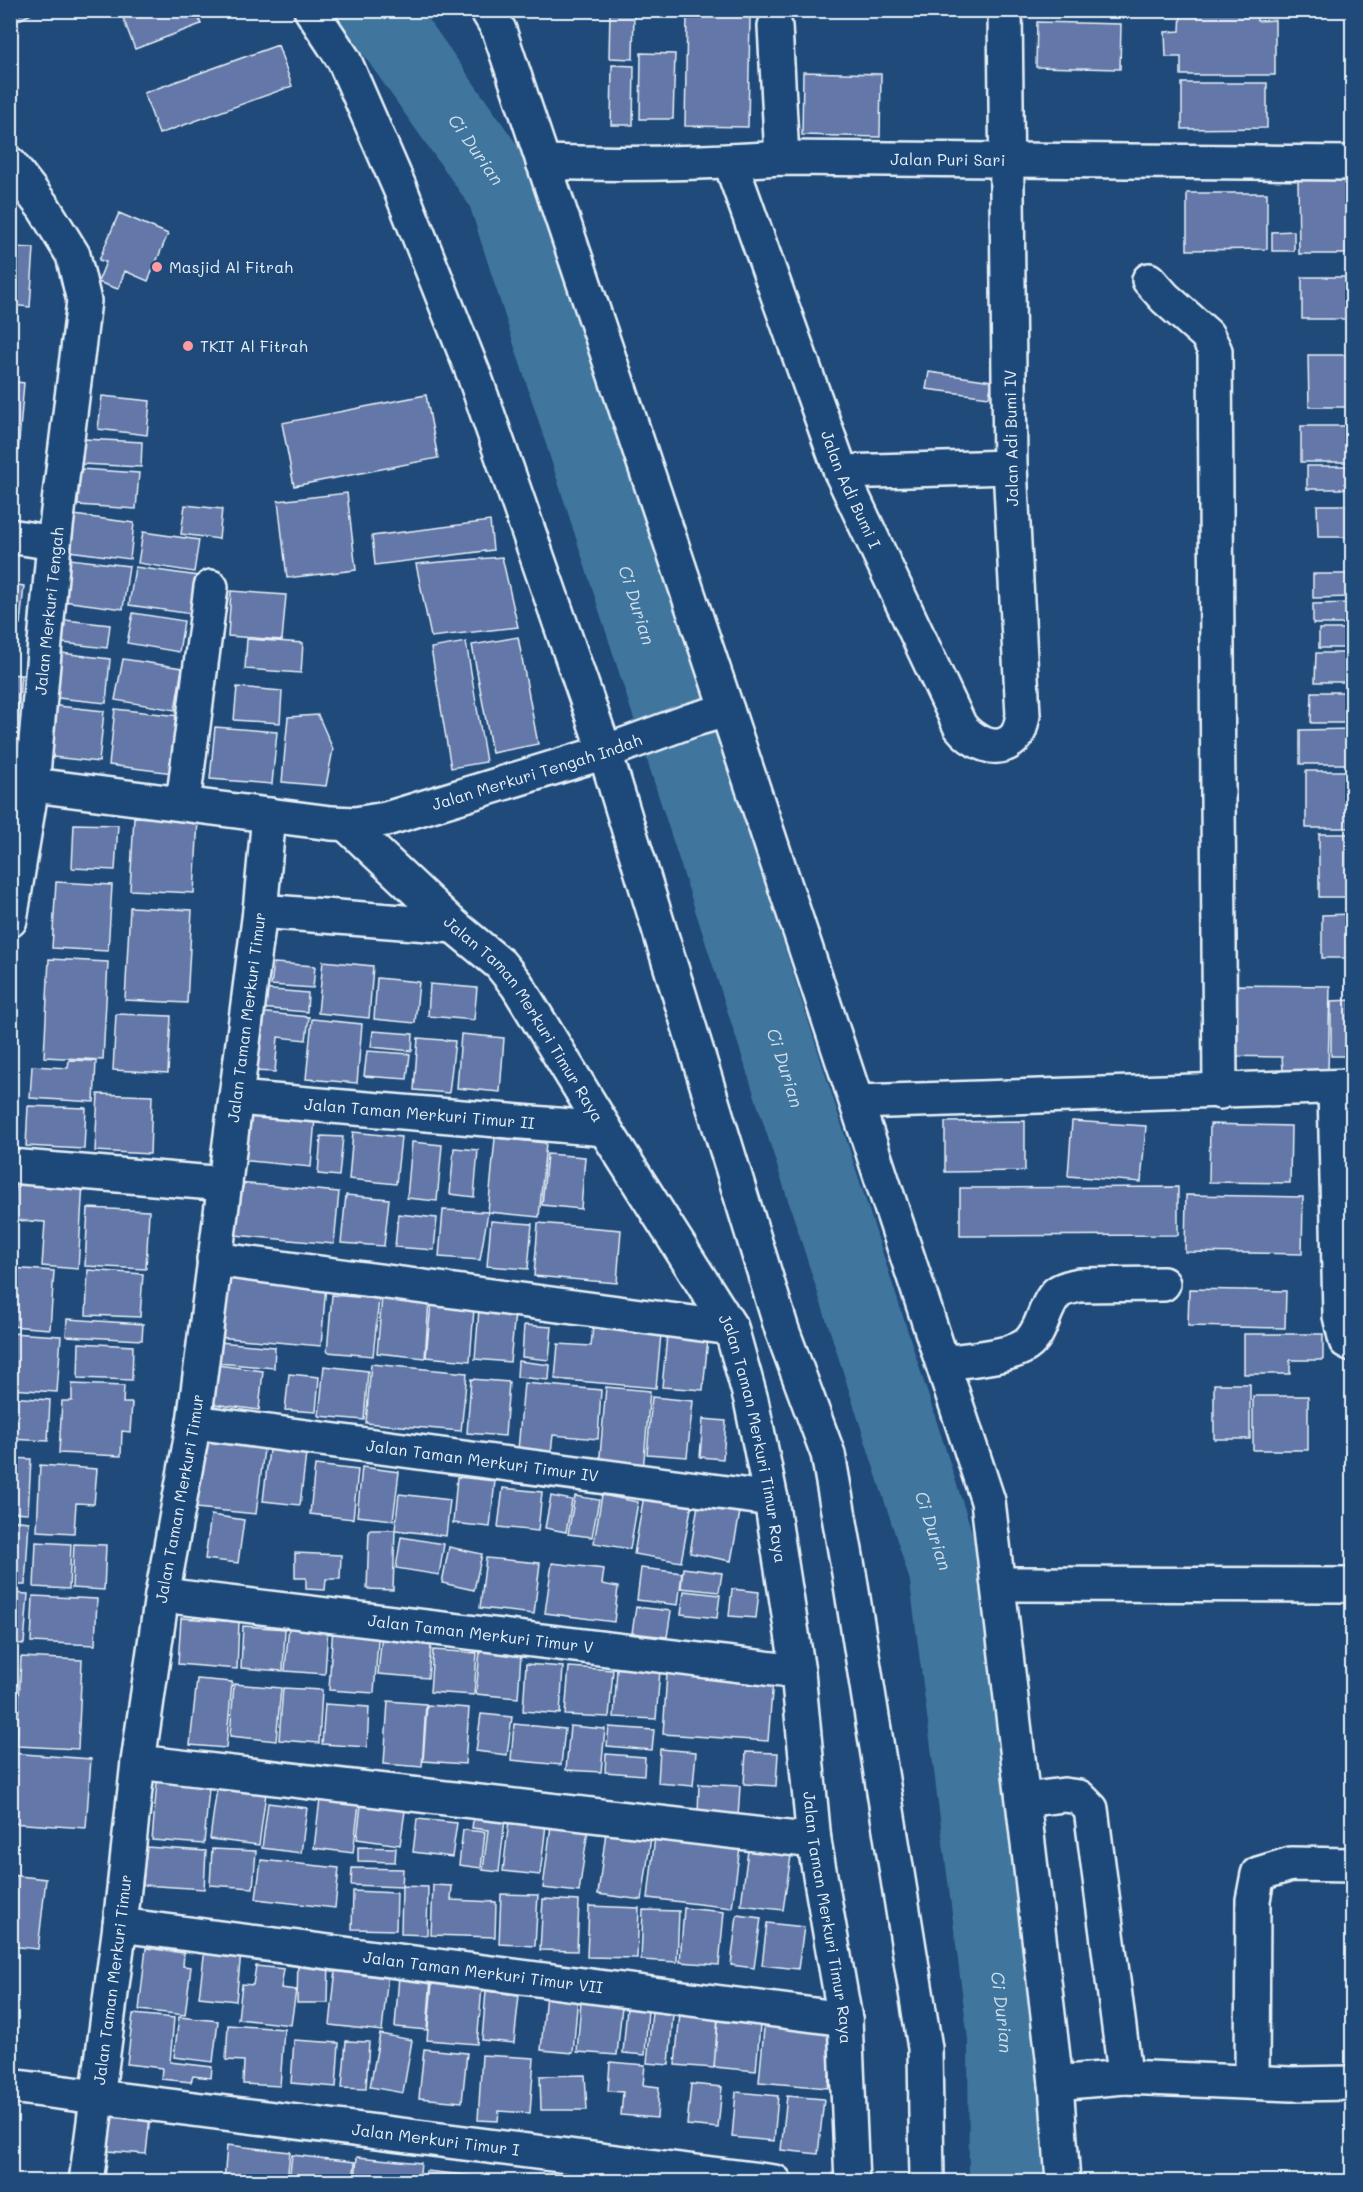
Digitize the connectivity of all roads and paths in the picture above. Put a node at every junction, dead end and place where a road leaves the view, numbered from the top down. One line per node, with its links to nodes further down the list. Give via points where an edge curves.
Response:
1 (311, 10): 19 (street, via 344,60 418,234)
2 (487, 10): 8 (street, via 499,30)
3 (1005, 10): 7 (street, Jalan Adi Bumi IV)
4 (775, 26): 5 (street)
5 (782, 158): 6 (street, Jalan Puri Sari); 7 (street, Jalan Puri Sari)
6 (730, 161): 8 (street, Jalan Puri Sari); 13 (street, Jalan Adi Bumi I)
7 (1007, 161): 9 (street, Jalan Puri Sari); 12 (street, Jalan Adi Bumi IV)
8 (543, 162): 17 (street)
9 (1353, 163)
10 (10, 164): 15 (street, Jalan Merkuri Tengah, via 73,255 84,301)
11 (1149, 280): 28 (street, via 1207,335 1215,351)
12 (1010, 467): 13 (street); 18 (street, Jalan Adi Bumi IV)
13 (841, 472): 18 (street, Jalan Adi Bumi I, via 967,735 987,745 1011,741 1019,731)
14 (10, 536): 15 (street)
15 (54, 543): 20 (street, Jalan Merkuri Tengah)
16 (211, 587): 21 (street)
17 (727, 710): 19 (street, Jalan Merkuri Tengah Indah); 30 (street)
18 (1023, 715)
19 (613, 749): 23 (street, Jalan Merkuri Tengah Indah, via 386,819); 60 (street, via 782,1330 828,1454 925,2048)
20 (21, 784): 21 (street, Jalan Merkuri Tengah Indah); 25 (street, Jalan Merkuri Tengah)
21 (183, 803): 22 (street, Jalan Merkuri Tengah Indah)
22 (269, 815): 23 (street, Jalan Merkuri Tengah Indah); 24 (street, Jalan Taman Merkuri Timur)
23 (346, 824): 26 (street, Jalan Taman Merkuri Timur Raya)
24 (260, 911): 26 (street); 29 (street, Jalan Taman Merkuri Timur)
25 (10, 920)
26 (454, 926): 31 (street, Jalan Taman Merkuri Timur Raya, via 500,964 517,985)
27 (1344, 1087): 28 (street); 37 (street, via 1340,1316 1346,1341)
28 (1220, 1092): 30 (street)
29 (236, 1098): 31 (street, Jalan Taman Merkuri Timur II); 33 (street, Jalan Taman Merkuri Timur)
30 (857, 1102): 38 (street)
31 (605, 1130): 36 (street, Jalan Taman Merkuri Timur Raya)
32 (10, 1166): 33 (street)
33 (225, 1184): 34 (street, Jalan Taman Merkuri Timur)
34 (214, 1259): 36 (street); 39 (street, Jalan Taman Merkuri Timur)
35 (1163, 1284): 38 (street, via 1066,1288 1058,1292 1024,1347)
36 (731, 1328): 40 (street, Jalan Taman Merkuri Timur Raya)
37 (1353, 1344)
38 (943, 1363): 41 (street, via 988,1501)
39 (194, 1422): 40 (street, Jalan Taman Merkuri Timur IV); 43 (street, Jalan Taman Merkuri Timur)
40 (771, 1498): 44 (street, Jalan Taman Merkuri Timur Raya)
41 (999, 1584): 42 (street); 46 (street)
42 (1353, 1585)
43 (162, 1595): 44 (street, Jalan Taman Merkuri Timur V); 45 (street, Jalan Taman Merkuri Timur)
44 (798, 1672): 47 (street, Jalan Taman Merkuri Timur Raya)
45 (138, 1762): 47 (street); 49 (street, Jalan Taman Merkuri Timur)
46 (1024, 1800): 51 (street, via 1079,1797 1091,1809); 53 (street)
47 (814, 1841): 50 (street, Jalan Taman Merkuri Timur Raya)
48 (1353, 1865): 52 (street, via 1291,1864 1258,1874 1253,1900)
49 (120, 1925): 50 (street, Jalan Taman Merkuri Timur VII); 56 (street, Jalan Taman Merkuri Timur)
50 (845, 2019): 59 (street, Jalan Taman Merkuri Timur Raya)
51 (1124, 2077): 52 (street); 53 (street)
52 (1252, 2082): 54 (street)
53 (1056, 2083): 61 (street)
54 (1353, 2083)
55 (10, 2086): 56 (street, Jalan Merkuri Timur I)
56 (97, 2097): 57 (street, Jalan Taman Merkuri Timur); 58 (street, Jalan Merkuri Timur I)
57 (86, 2181)
58 (775, 2181)
59 (852, 2181)
60 (927, 2181)
61 (1063, 2181)

